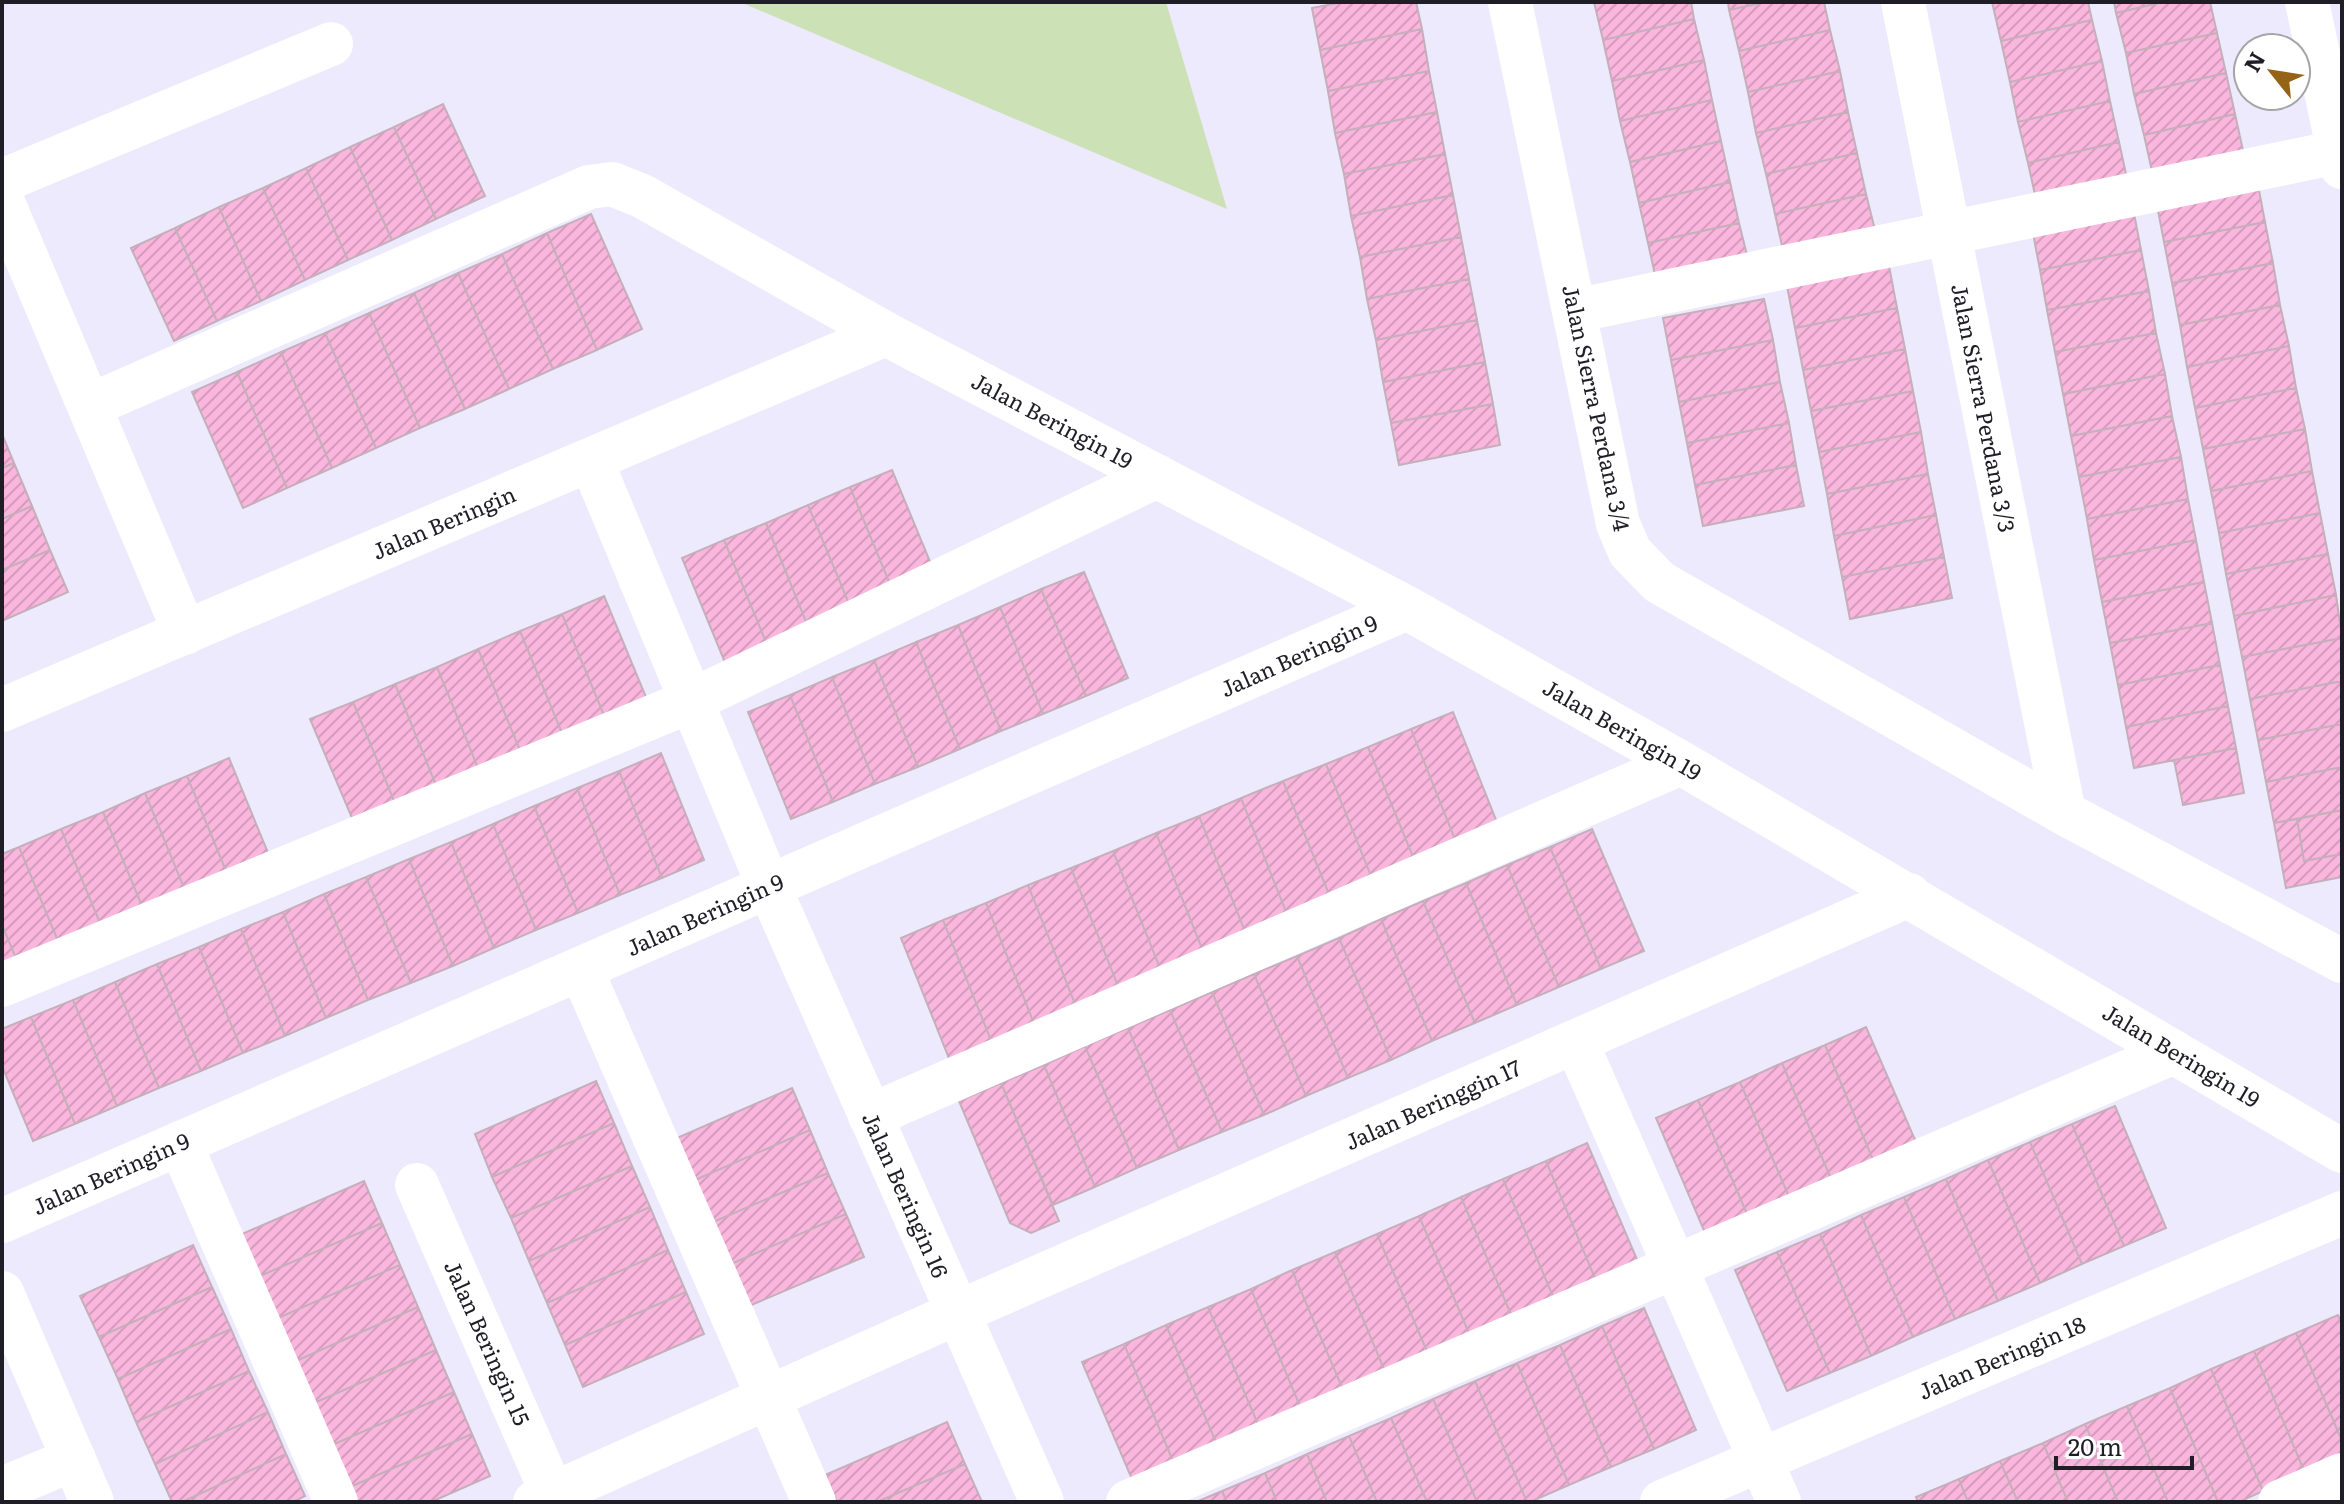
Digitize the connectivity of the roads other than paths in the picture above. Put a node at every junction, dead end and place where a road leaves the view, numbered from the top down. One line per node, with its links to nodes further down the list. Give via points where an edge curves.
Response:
1 (1510, 2): 9 (street, Jalan Sierra Perdana 3/4)
2 (1903, 2): 8 (street, Jalan Sierra Perdana 3/3)
3 (2307, 2): 5 (street)
4 (331, 44): 6 (street)
5 (2341, 156): 8 (street)
6 (2, 181)
7 (2, 200): 11 (street)
8 (1949, 233): 9 (street); 19 (street, Jalan Sierra Perdana 3/3)
9 (1574, 311): 19 (street, Jalan Sierra Perdana 3/4, via 1618,524 1630,552 1659,582)
10 (886, 334): 11 (street, Jalan Beringin 19, via 612,184 589,187); 12 (street, Jalan Beringin); 13 (street, Jalan Beringin 19)
11 (89, 406): 15 (street)
12 (591, 460): 15 (street, Jalan Beringin); 16 (street, Jalan Beringin 16)
13 (1157, 476): 14 (street, Jalan Beringin 19); 16 (street)
14 (1407, 608): 18 (street, Jalan Beringin 19); 20 (street, Jalan Beringin 9)
15 (185, 633): 17 (street, Jalan Beringin)
16 (691, 701): 20 (street, Jalan Beringin 16); 24 (street)
17 (2, 710)
18 (1681, 763): 21 (street, Jalan Beringin 19); 27 (street)
19 (2064, 813): 22 (street, Jalan Sierra Perdana 3/4)
20 (769, 887): 23 (street, Jalan Beringin 9); 27 (street, Jalan Beringin 16)
21 (1909, 895): 25 (street, Jalan Beringgin 17); 26 (street, Jalan Beringin 19)
22 (2342, 961)
23 (581, 969): 28 (street, Jalan Beringin 9); 36 (street)
24 (2, 985)
25 (1576, 1042): 33 (street); 35 (street, Jalan Beringgin 17)
26 (2174, 1052): 29 (street, Jalan Beringin 19); 33 (street)
27 (870, 1116): 35 (street, Jalan Beringin 16)
28 (180, 1143): 32 (street, Jalan Beringin 9); 43 (street)
29 (2342, 1151)
30 (417, 1185): 41 (street, Jalan Beringin 15)
31 (2342, 1213): 38 (street, Jalan Beringin 18)
32 (2, 1221)
33 (1675, 1267): 38 (street); 46 (street)
34 (2, 1293): 37 (street)
35 (957, 1313): 36 (street, Jalan Beringgin 17); 45 (street, Jalan Beringin 16)
36 (769, 1398): 41 (street, Jalan Beringgin 17); 44 (street)
37 (74, 1459): 40 (street); 42 (street)
38 (1760, 1460): 47 (street, Jalan Beringin 18); 48 (street)
39 (2342, 1475): 49 (street)
40 (2, 1489)
41 (548, 1499)
42 (92, 1502)
43 (336, 1502)
44 (814, 1502)
45 (1042, 1502)
46 (1128, 1502)
47 (1662, 1502)
48 (1779, 1502)
49 (2280, 1502)

